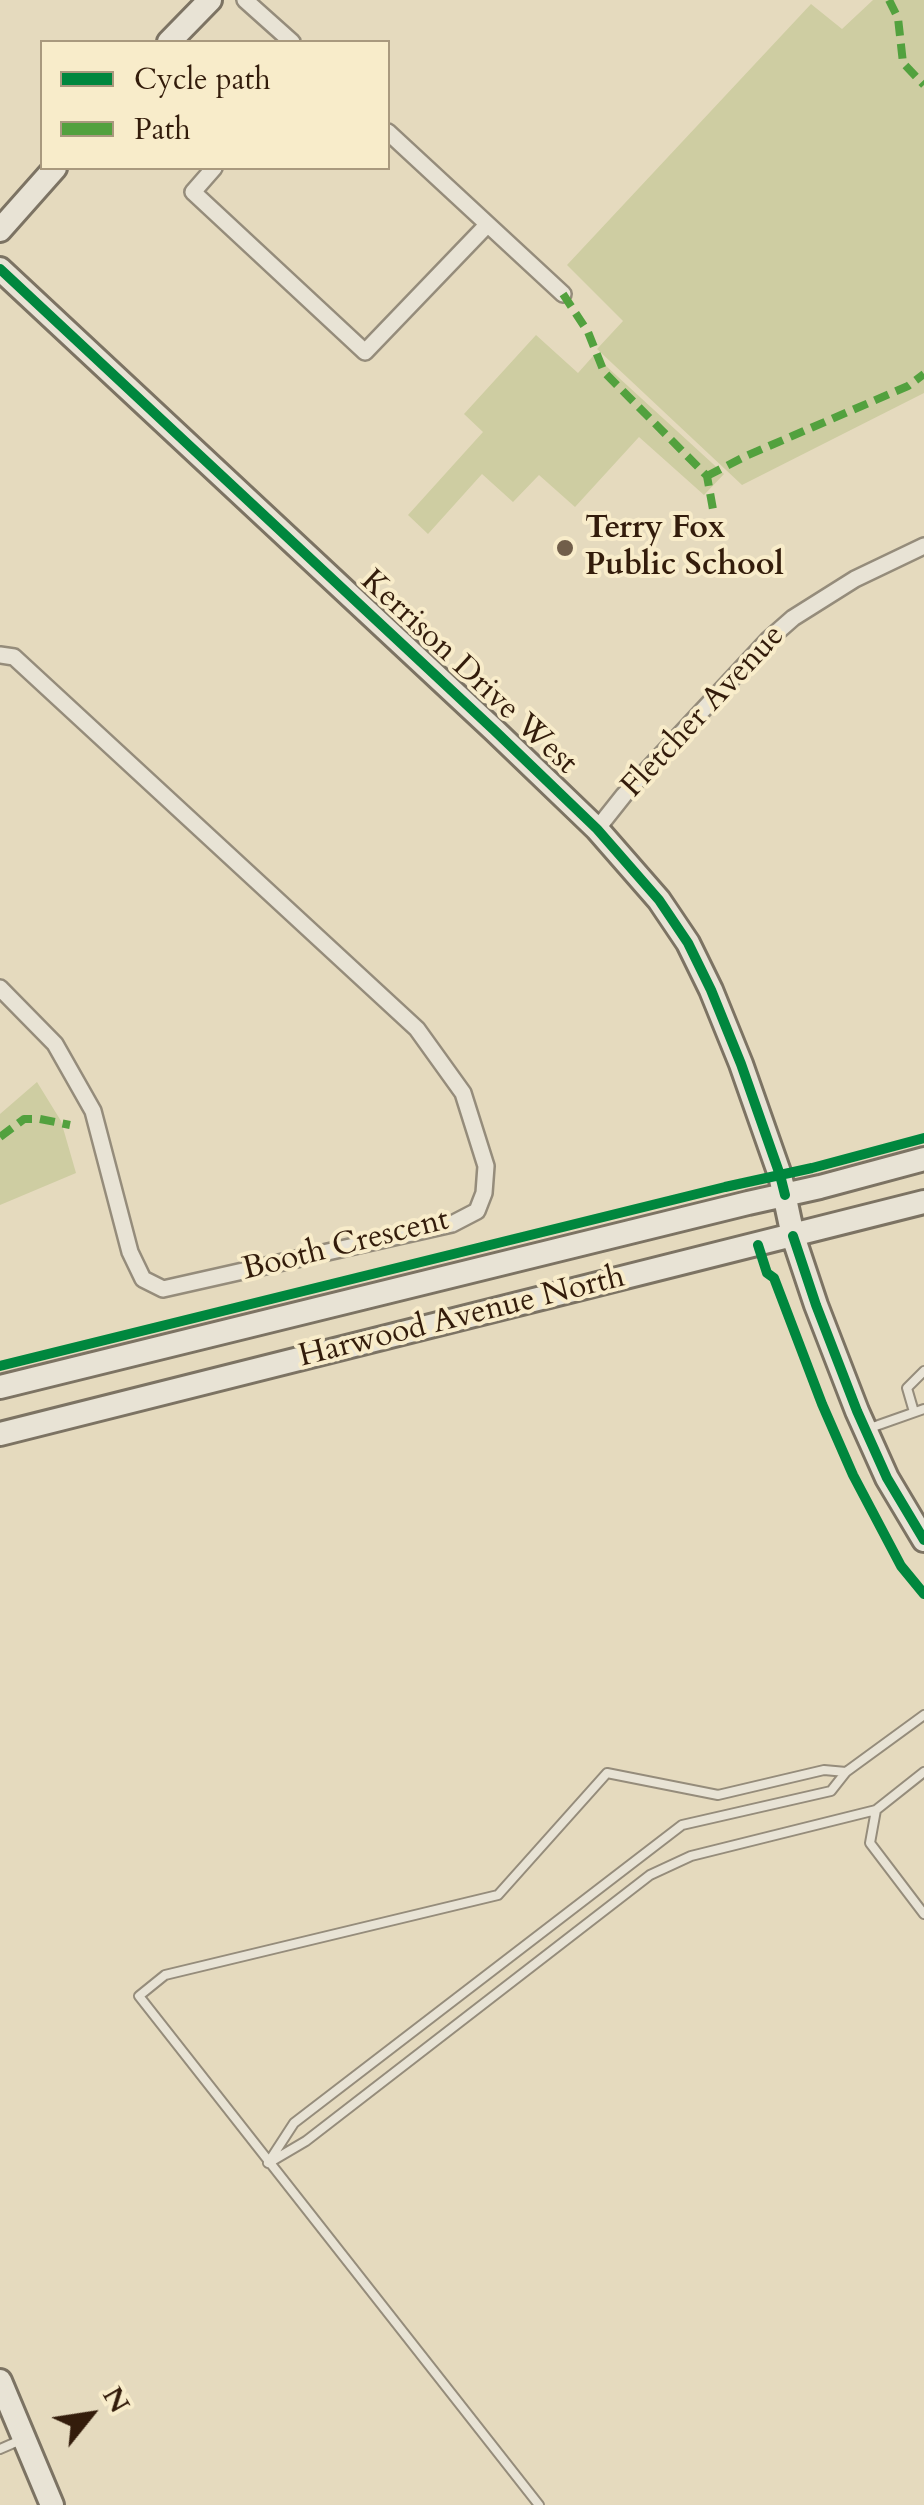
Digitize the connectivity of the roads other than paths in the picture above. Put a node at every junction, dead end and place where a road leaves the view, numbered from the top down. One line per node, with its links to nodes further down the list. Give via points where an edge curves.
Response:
1 (210, 0): 3 (street)
2 (246, 0): 4 (street)
3 (170, 40)
4 (290, 40)
5 (390, 134): 8 (street)
6 (53, 170): 9 (street)
7 (212, 170): 8 (street, via 193,192 365,352)
8 (487, 225): 11 (street)
9 (0, 230)
10 (0, 269): 14 (street, Kerrison Drive West)
11 (564, 294)
12 (924, 546): 14 (street, Fletcher Avenue, via 793,618)
13 (0, 655): 15 (street, Booth Crescent, via 14,656 417,1029 463,1092 486,1166 478,1211 452,1224 240,1272 164,1289 153,1284 143,1279 130,1252 92,1111 55,1044)
14 (596, 829): 17 (street, Kerrison Drive West, via 688,943 742,1064)
15 (0, 988)
16 (924, 1159): 17 (street, Harwood Avenue North)
17 (785, 1195): 19 (street, Kerrison Drive West); 21 (street, Harwood Avenue North)
18 (924, 1202): 19 (street, Harwood Avenue North)
19 (793, 1236): 24 (street, Kerrison Drive West); 25 (street, Harwood Avenue North)
20 (924, 1371): 23 (lane, via 907,1388)
21 (0, 1387)
22 (924, 1409): 23 (lane)
23 (914, 1412): 24 (lane)
24 (866, 1430): 26 (street, Kerrison Drive West)
25 (0, 1434)
26 (924, 1540)
27 (924, 1715): 28 (lane)
28 (846, 1772): 32 (lane, via 831,1790 682,1824 294,2124); 32 (lane, via 824,1770 718,1795 607,1774 498,1895 166,1975 139,1996)
29 (924, 1772): 30 (lane)
30 (876, 1810): 31 (lane, via 870,1843); 32 (lane, via 690,1856 650,1875 306,2142)
31 (924, 1914)
32 (268, 2163): 37 (lane)
33 (0, 2381): 34 (street)
34 (23, 2439): 35 (lane); 36 (street)
35 (0, 2450)
36 (52, 2505)
37 (539, 2505)

